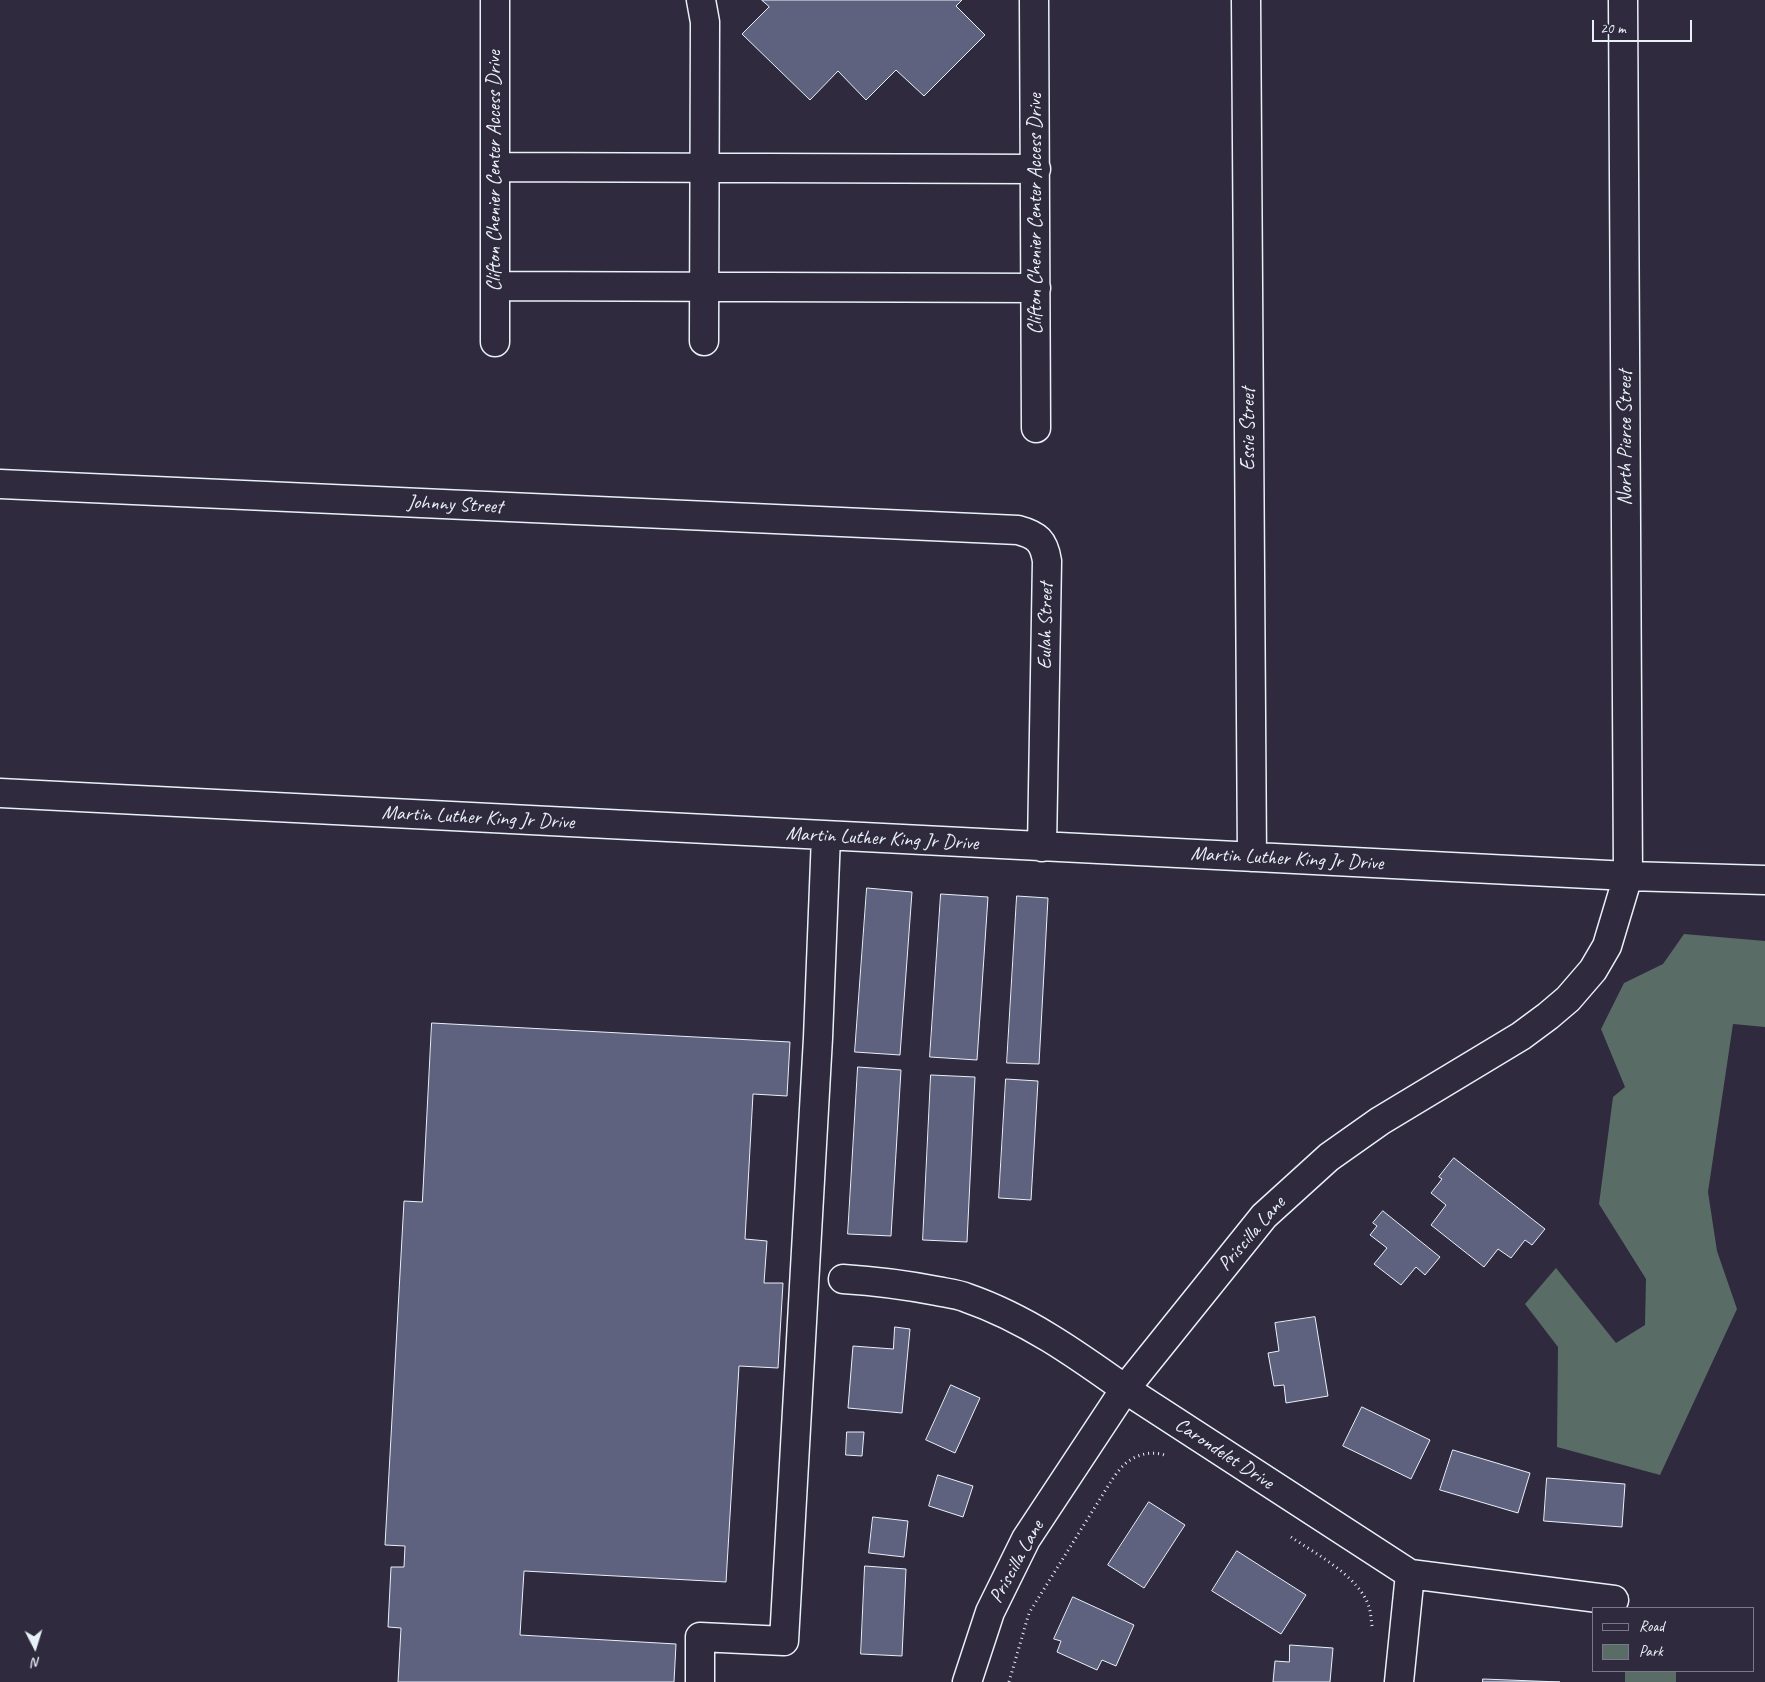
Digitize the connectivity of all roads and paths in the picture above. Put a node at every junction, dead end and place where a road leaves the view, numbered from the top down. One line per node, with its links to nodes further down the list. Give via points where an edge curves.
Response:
1 (495, 0): 6 (street, Clifton Chenier Center Access Drive)
2 (700, 0): 7 (street, via 705,22)
3 (1034, 0): 8 (street, Clifton Chenier Center Access Drive)
4 (1246, 0): 20 (street, Essie Street)
5 (1623, 0): 21 (street, North Pierce Street)
6 (495, 167): 7 (street); 9 (street, Clifton Chenier Center Access Drive)
7 (704, 167): 8 (street); 10 (street)
8 (1036, 169): 11 (street, Clifton Chenier Center Access Drive)
9 (495, 286): 10 (street); 13 (street, Clifton Chenier Center Access Drive)
10 (704, 287): 11 (street); 12 (street)
11 (1036, 288): 14 (street, Clifton Chenier Center Access Drive)
12 (704, 341)
13 (495, 342)
14 (1036, 428)
15 (0, 484): 16 (street, Johnny Street)
16 (909, 525): 19 (street, Eulah Street, via 1018,530 1040,540 1046,551)
17 (0, 793): 18 (street, Martin Luther King Jr Drive)
18 (826, 836): 19 (street, Martin Luther King Jr Drive); 30 (street, via 818,1038 784,1641 700,1637)
19 (1042, 847): 20 (street, Martin Luther King Jr Drive)
20 (1252, 857): 21 (street, Martin Luther King Jr Drive)
21 (1628, 876): 22 (street, Martin Luther King Jr Drive); 24 (street, Priscilla Lane, via 1607,946 1594,970 1568,999 1521,1036 1380,1121 1302,1180 1264,1216)
22 (1765, 880)
23 (843, 1279): 24 (street, Carondelet Drive, via 902,1284 966,1297 1034,1329 1080,1356)
24 (1125, 1390): 27 (street, Carondelet Drive); 31 (street, Priscilla Lane, via 1026,1539 990,1612)
25 (1168, 1457): 32 (path, via 1143,1453 1125,1464 1110,1483 1029,1613)
26 (1290, 1536): 29 (path, via 1352,1581 1369,1607)
27 (1410, 1574): 28 (street, Carondelet Drive); 33 (street)
28 (1614, 1600)
29 (1372, 1628)
30 (700, 1682)
31 (967, 1682)
32 (1009, 1682)
33 (1399, 1682)

